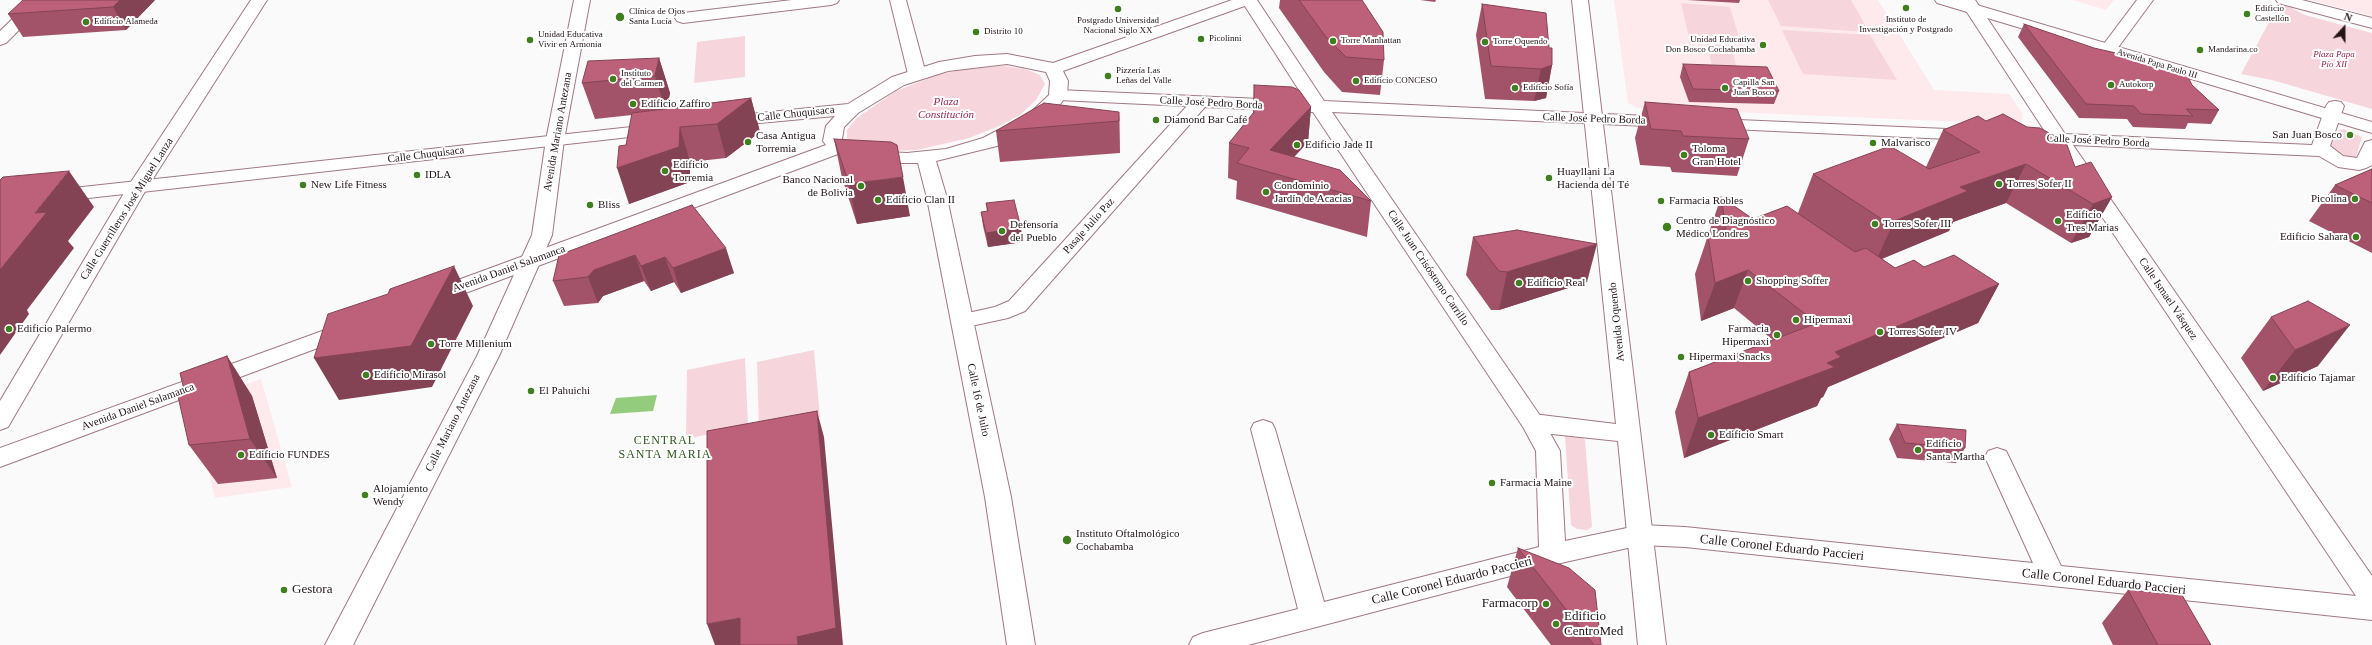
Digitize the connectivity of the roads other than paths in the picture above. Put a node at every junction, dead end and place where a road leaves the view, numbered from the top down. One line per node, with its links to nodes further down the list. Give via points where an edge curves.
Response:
1 (41, 0): 14 (street)
2 (259, 0): 38 (street, Calle Guerrilleros José Miguel Lanza)
3 (582, 0): 31 (street, Avenida Mariano Antezana)
4 (831, 0): 12 (street)
5 (898, 0): 17 (street)
6 (1248, 0): 16 (street); 20 (street, Calle Juan Crisóstomo Carrillo)
7 (1580, 0): 24 (street, Avenida Oquendo)
8 (1943, 0): 11 (street, Avenida Papa Paulo III)
9 (2146, 0): 15 (street)
10 (2284, 0): 13 (street)
11 (1971, 3): 15 (street, Avenida Papa Paulo III); 30 (street, Calle Ismael Vásquez)
12 (683, 18)
13 (2372, 23)
14 (0, 40)
15 (2111, 45): 22 (street, Avenida Papa Paulo III)
16 (1053, 69): 17 (street, via 1007,59 975,61); 18 (street, via 1059,81)
17 (917, 74): 21 (street, via 877,92)
18 (1058, 95): 19 (street, Calle José Pedro Borda); 35 (street, via 1035,118 1011,132 970,148)
19 (1199, 102): 20 (street, Calle José Pedro Borda); 43 (street, Pasaje Julio Paz, via 1017,306 1000,313)
20 (1320, 108): 24 (street, Calle José Pedro Borda); 45 (street, Calle Juan Crisóstomo Carrillo)
21 (852, 109): 25 (street, Calle Chuquisaca); 33 (street, via 835,126 832,141)
22 (2334, 111): 23 (street, Avenida Papa Paulo III); 27 (street, Avenida Papa Paulo III); 34 (street, via 2321,146)
23 (2372, 117)
24 (1595, 119): 28 (street, Calle José Pedro Borda); 47 (street, Avenida Oquendo)
25 (711, 123)
26 (680, 126): 31 (street, Calle Chuquisaca)
27 (2372, 128)
28 (1984, 136)
29 (2016, 137): 30 (street, Calle José Pedro Borda)
30 (2059, 139): 34 (street, Calle José Pedro Borda); 53 (street, Calle Ismael Vásquez, via 2120,242)
31 (555, 140): 38 (street, Calle Chuquisaca); 40 (street, Avenida Mariano Antezana, via 542,234)
32 (2372, 146): 36 (street, via 2364,163)
33 (838, 147): 35 (street, via 866,157); 40 (street, Avenida Daniel Salamanca)
34 (2323, 151): 36 (street, via 2331,158)
35 (926, 158): 43 (street, Calle 16 de Julio, via 937,198)
36 (2346, 163): 37 (street)
37 (2372, 173)
38 (137, 188): 39 (street, Calle Chuquisaca); 44 (street, Calle Guerrilleros José Miguel Lanza)
39 (0, 202)
40 (529, 262): 41 (street, Avenida Daniel Salamanca); 56 (street, Calle Mariano Antezana, via 484,363)
41 (420, 302)
42 (368, 321): 49 (street, Avenida Daniel Salamanca)
43 (962, 321): 57 (street, Calle 16 de Julio, via 998,497)
44 (0, 421)
45 (1533, 423): 47 (street); 51 (street, Calle Juan Crisóstomo Carrillo, via 1548,451)
46 (1263, 429): 55 (street)
47 (1630, 434): 50 (street, Avenida Oquendo)
48 (1997, 456): 52 (street)
49 (0, 458)
50 (1641, 535): 51 (street, Calle Coronel Eduardo Paccieri); 52 (street, Calle Coronel Eduardo Paccieri, via 1685,537); 59 (street, Avenida Oquendo)
51 (1552, 554): 55 (street, Calle Coronel Eduardo Paccieri)
52 (2053, 576): 54 (street, Calle Coronel Eduardo Paccieri)
53 (2372, 598)
54 (2372, 609)
55 (1314, 617): 58 (street, Calle Coronel Eduardo Paccieri)
56 (339, 645)
57 (1021, 645)
58 (1203, 645)
59 (1652, 645)

